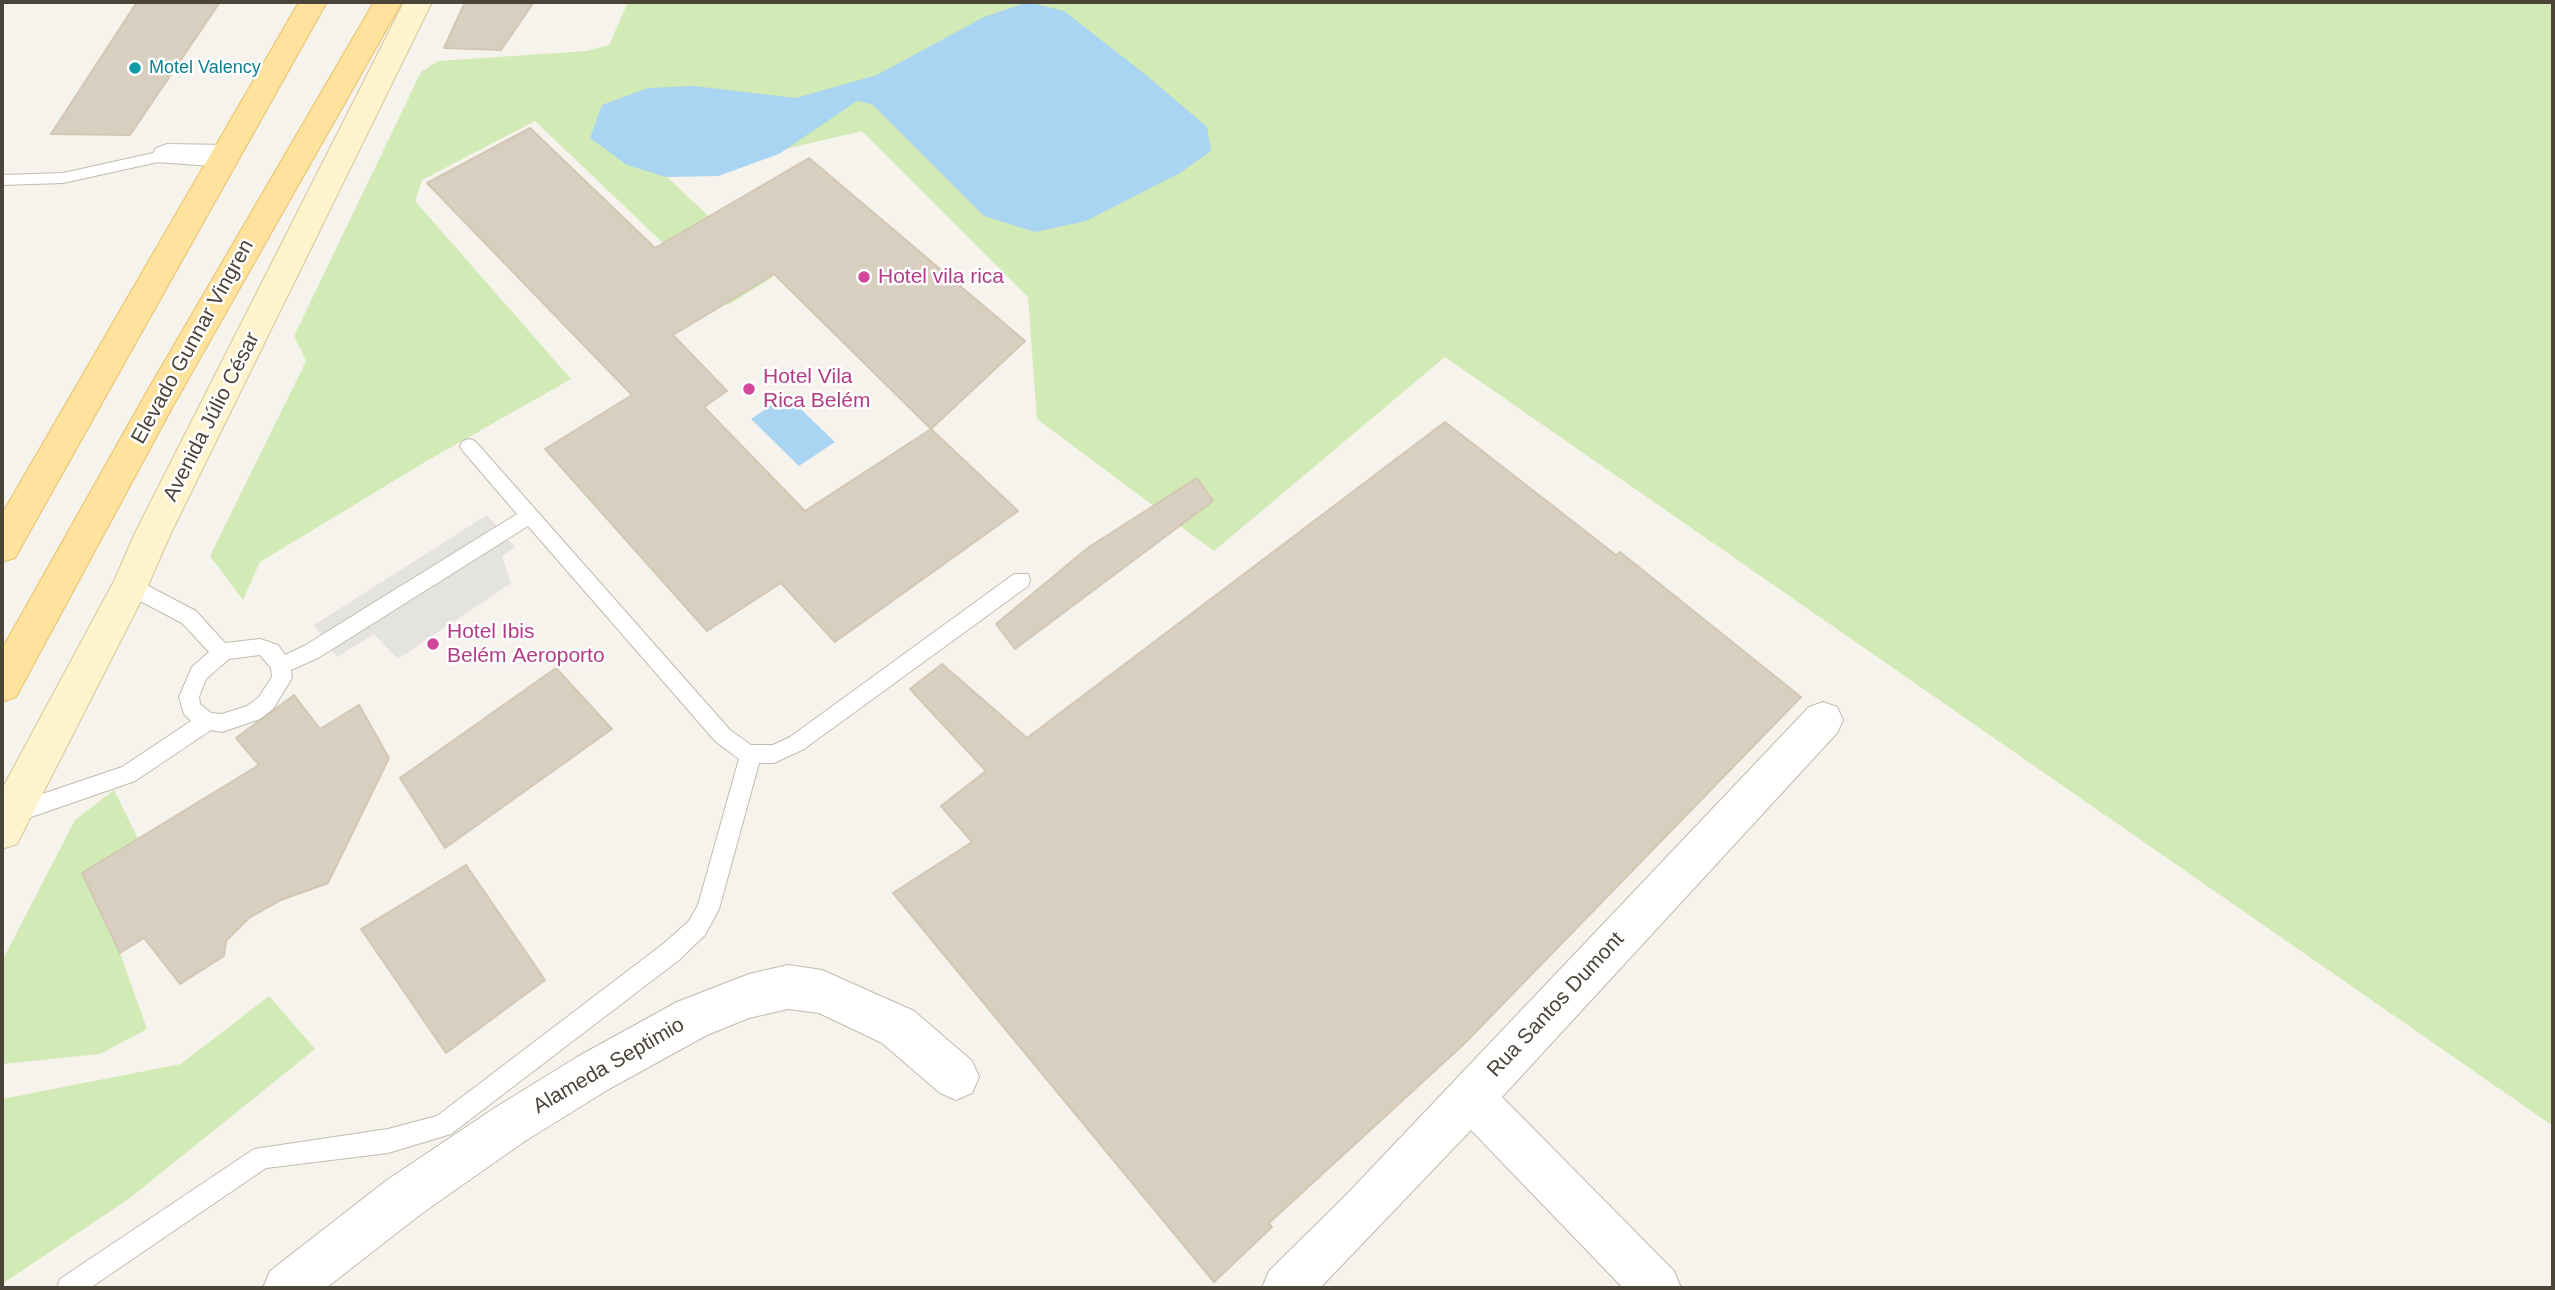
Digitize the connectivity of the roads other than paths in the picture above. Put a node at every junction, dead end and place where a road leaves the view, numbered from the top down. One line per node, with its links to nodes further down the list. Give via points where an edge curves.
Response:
1 (313, 2): 5 (main road)
2 (388, 2): 14 (main road, Elevado Gunnar Vingren)
3 (418, 2): 11 (main road, Avenida Júlio César)
4 (167, 155): 5 (street); 6 (lane, via 63,178)
5 (225, 156): 9 (main road)
6 (2, 180)
7 (469, 446): 8 (lane)
8 (530, 515): 13 (lane, via 311,652); 17 (lane, via 723,736)
9 (2, 547)
10 (1021, 580): 17 (lane, via 797,743 774,754)
11 (130, 586): 12 (lane, via 189,617); 18 (main road, Avenida Júlio César)
12 (222, 653): 13 (lane, via 260,647 278,657); 16 (lane, via 199,673 189,696 191,708)
13 (281, 666): 16 (lane, via 276,691 253,713 222,723)
14 (2, 685)
15 (1823, 720): 20 (street, Rua Santos Dumont)
16 (208, 721): 18 (lane, via 128,774)
17 (751, 754): 21 (lane, via 708,909 697,928 671,952 443,1126 388,1141 262,1157)
18 (6, 822)
19 (956, 1077): 22 (street, Alameda Septimio, via 898,1027 822,992 788,987 749,996 693,1018 509,1125 404,1197)
20 (1469, 1097): 23 (street, Rua Santos Dumont); 24 (street)
21 (69, 1288)
22 (288, 1288)
23 (1286, 1288)
24 (1657, 1288)

